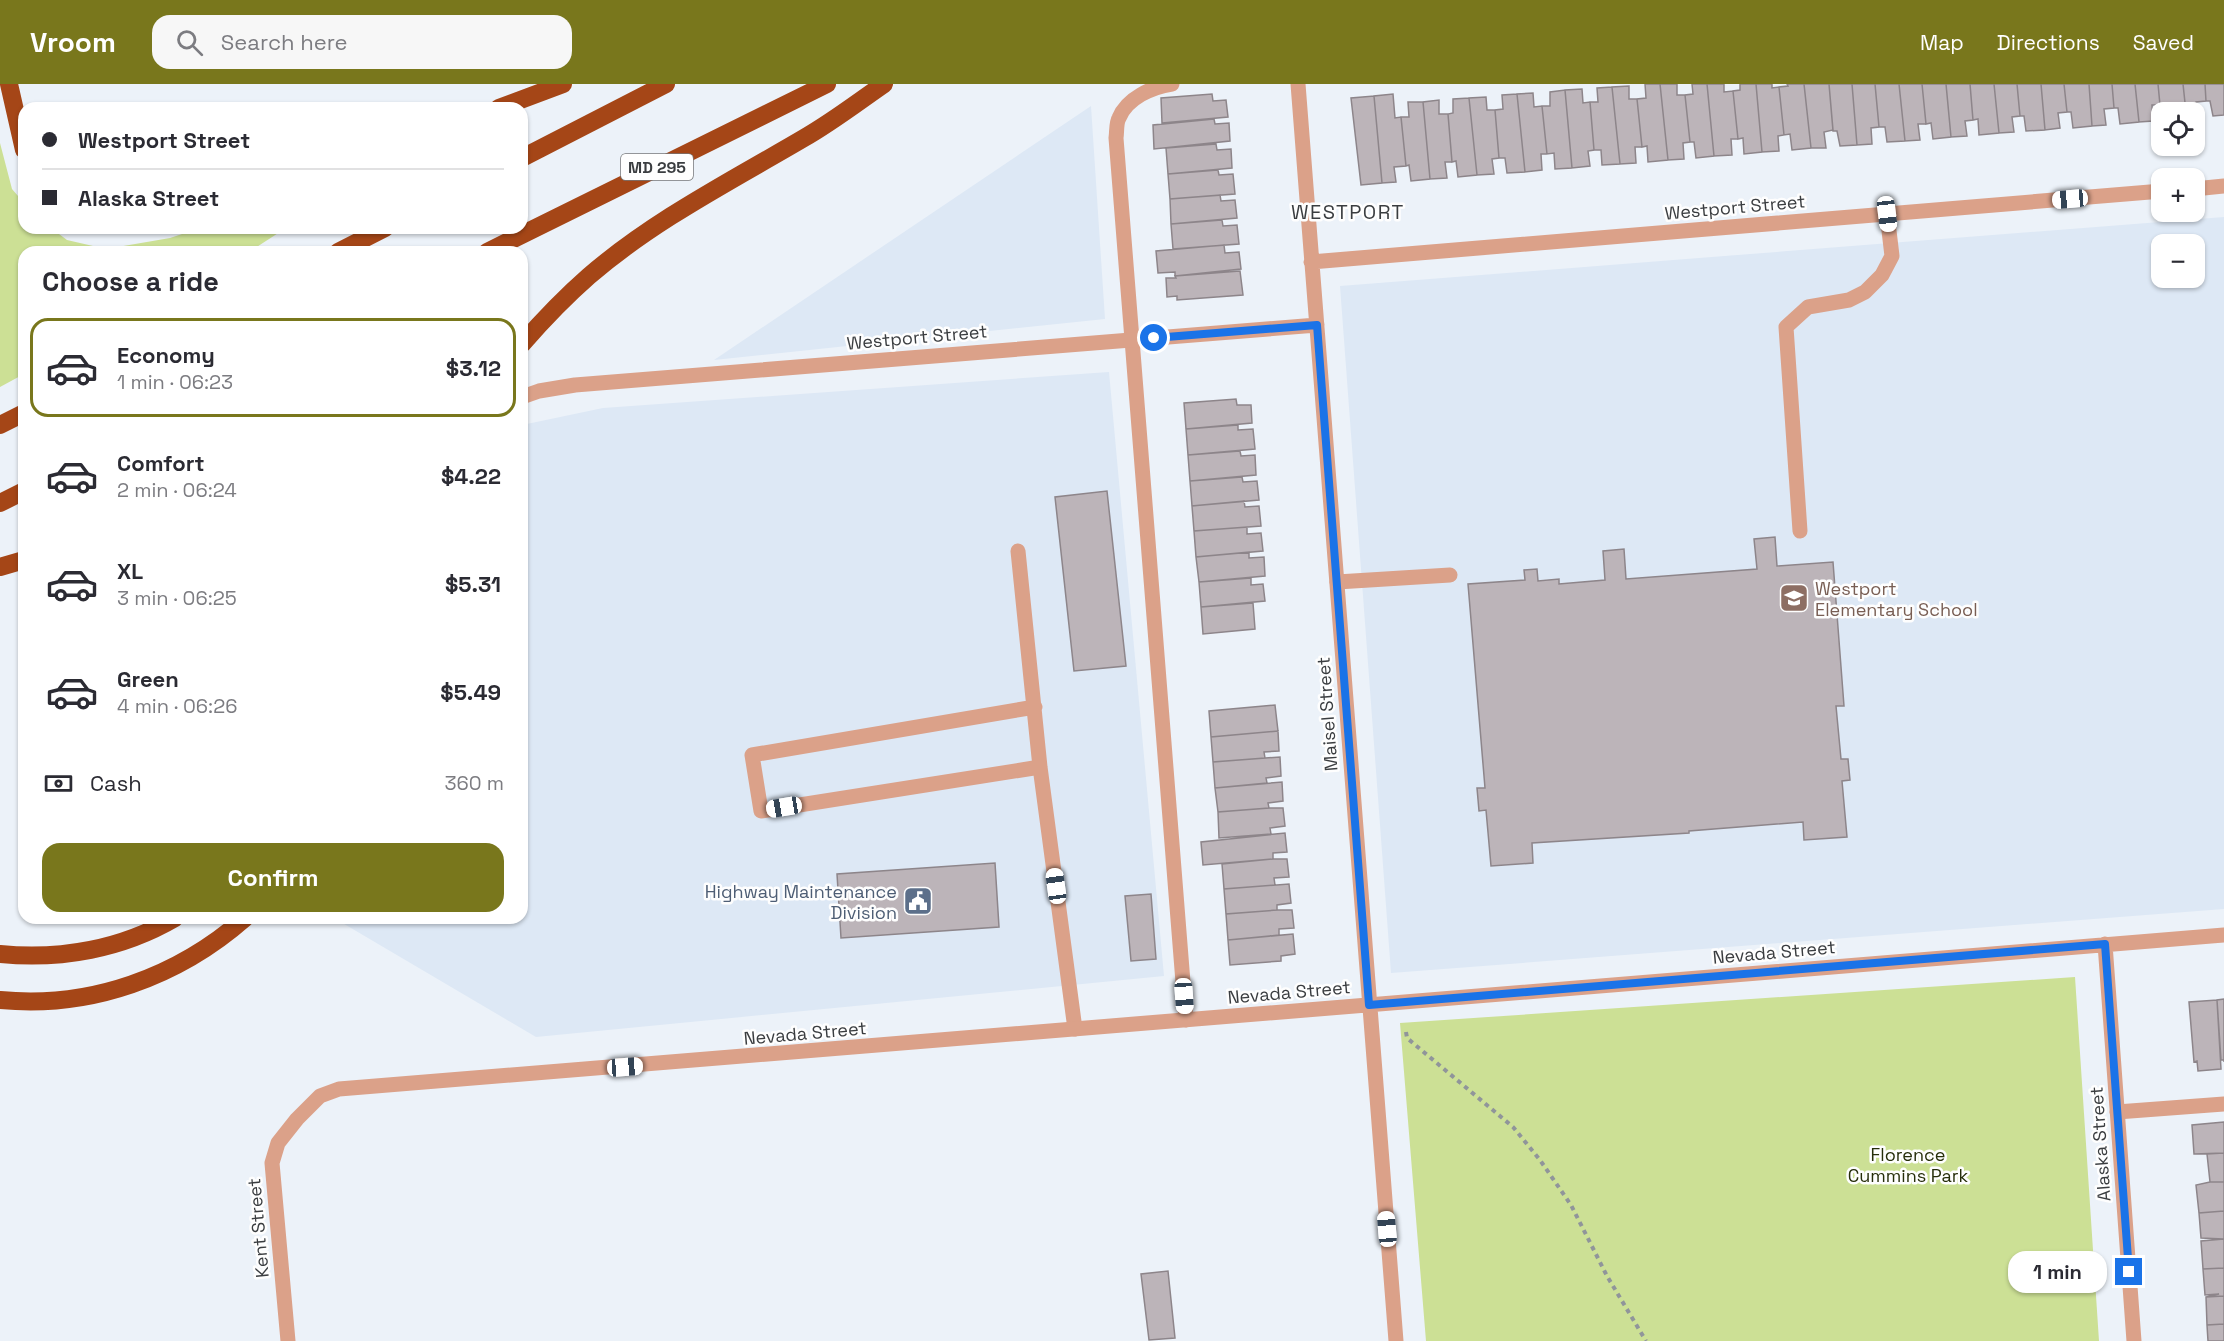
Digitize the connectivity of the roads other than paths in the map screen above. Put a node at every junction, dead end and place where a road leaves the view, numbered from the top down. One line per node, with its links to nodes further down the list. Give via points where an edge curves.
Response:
1 (9, 84): 9 (highway)
2 (563, 84): 8 (highway)
3 (666, 84): 10 (highway)
4 (827, 84): 15 (highway, MD 295)
5 (884, 84): 22 (highway, via 807,137 702,196 626,248 591,274)
6 (1172, 84): 23 (street, via 1132,100 1119,118 1116,138)
7 (1298, 84): 20 (street, Maisel Street)
8 (515, 102)
9 (18, 124)
10 (528, 155)
11 (2224, 186): 12 (street)
12 (2205, 188)
13 (2151, 192): 14 (street, Westport Street)
14 (1887, 214): 20 (street, Westport Street); 29 (street, via 1892,256 1882,275 1865,292 1849,300 1808,307 1786,327)
15 (528, 232)
16 (373, 234): 18 (highway)
17 (523, 234): 19 (highway, MD 295)
18 (350, 246)
19 (499, 246)
20 (1311, 262): 21 (street, Maisel Street)
21 (1317, 325): 23 (street, Westport Street); 34 (street, Maisel Street)
22 (528, 338)
23 (1133, 340): 24 (street, Westport Street, via 575,385); 44 (street)
24 (528, 395)
25 (18, 416): 26 (highway)
26 (0, 425)
27 (18, 494): 28 (highway)
28 (0, 503)
29 (1800, 531)
30 (1018, 551): 35 (street)
31 (18, 562): 32 (highway)
32 (0, 567)
33 (1450, 576): 34 (street)
34 (1337, 582): 43 (street, Maisel Street)
35 (1035, 707): 36 (street); 36 (street, via 752,755 761,811)
36 (1040, 767): 45 (street)
37 (164, 924): 41 (highway, via 119,944 85,952)
38 (237, 924): 42 (highway, via 186,961 128,987 54,1001)
39 (2224, 935): 40 (street, Nevada Street)
40 (2105, 944): 43 (street, Nevada Street); 47 (street, Alaska Street)
41 (0, 954)
42 (0, 1000)
43 (1369, 1005): 44 (street, Nevada Street); 50 (street, Maisel Street)
44 (1186, 1020): 45 (street, Nevada Street)
45 (1075, 1029): 48 (street, Nevada Street, via 339,1089 320,1096)
46 (2224, 1104): 47 (street)
47 (2117, 1112): 51 (street, Alaska Street)
48 (297, 1119): 49 (street, Kent Street, via 278,1143 272,1163)
49 (288, 1341)
50 (1396, 1341)
51 (2134, 1341)

